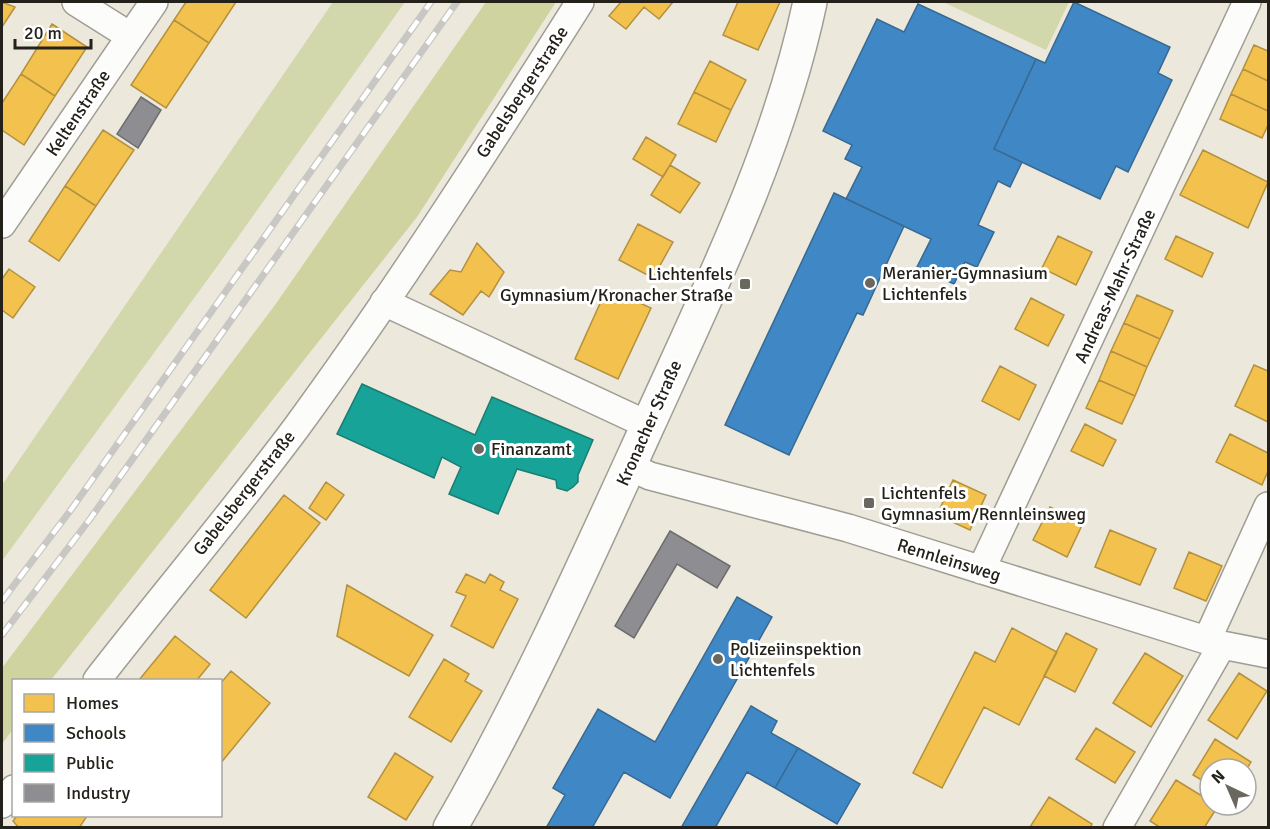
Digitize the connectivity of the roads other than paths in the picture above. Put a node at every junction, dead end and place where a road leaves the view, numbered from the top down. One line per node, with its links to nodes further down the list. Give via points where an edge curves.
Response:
1 (76, 2): 6 (street)
2 (154, 2): 6 (street, Keltenstraße)
3 (580, 2): 8 (street, Gabelsbergerstraße)
4 (810, 2): 9 (street, Kronacher Straße, via 796,63 764,156 704,303)
5 (1247, 2): 12 (street, Andreas-Mahr-Straße)
6 (130, 36): 7 (street, Keltenstraße)
7 (2, 224)
8 (384, 302): 9 (street); 15 (street, Gabelsbergerstraße, via 295,429)
9 (648, 425): 10 (street, Kronacher Straße)
10 (630, 467): 12 (street, Rennleinsweg, via 650,476 848,528); 18 (street, Kronacher Straße, via 478,779)
11 (1269, 506): 13 (street)
12 (981, 570): 13 (street, Rennleinsweg)
13 (1214, 642): 14 (street, Rennleinsweg); 19 (street)
14 (1269, 654)
15 (99, 679)
16 (12, 792): 17 (street)
17 (2, 804)
18 (450, 828)
19 (1117, 828)

